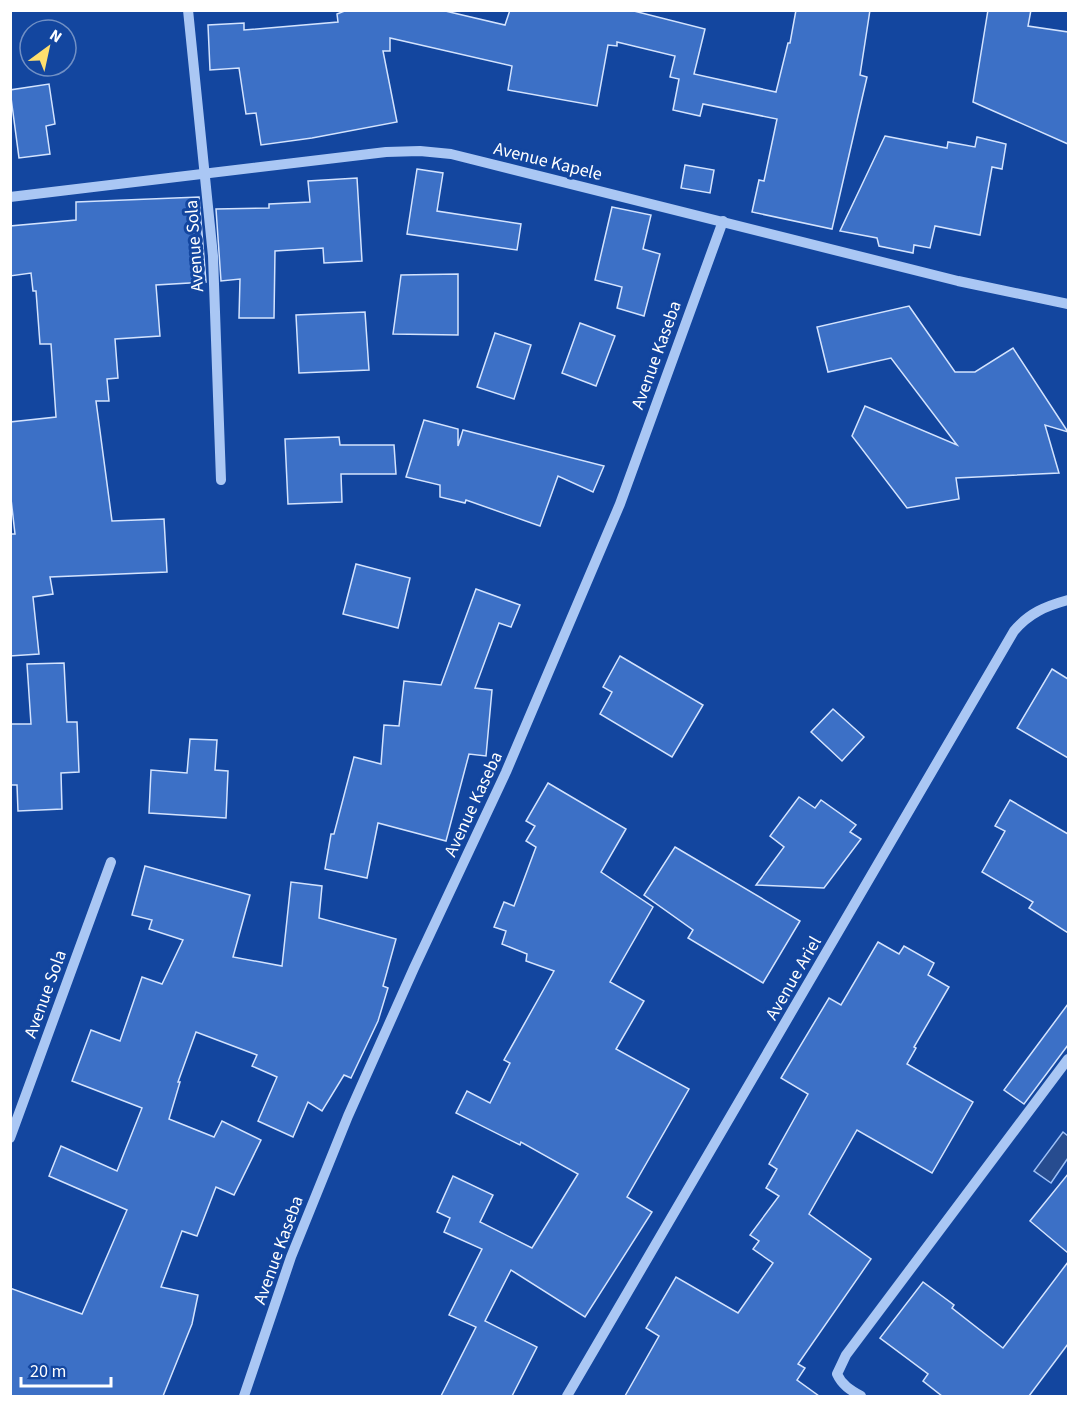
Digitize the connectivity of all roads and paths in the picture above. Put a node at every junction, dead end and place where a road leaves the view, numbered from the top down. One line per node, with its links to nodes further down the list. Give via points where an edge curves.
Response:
1 (188, 10): 2 (street, Avenue Sola)
2 (206, 175): 3 (street, Avenue Kapele); 4 (street, Avenue Kapele, via 420,151 452,154); 6 (street, Avenue Sola, via 213,256)
3 (10, 197)
4 (723, 221): 5 (street, Avenue Kapele, via 958,281); 11 (street, Avenue Kaseba, via 620,504 506,772 348,1116 291,1257)
5 (1068, 304)
6 (221, 480)
7 (1068, 600): 12 (street, Avenue Ariel, via 1041,608 1014,631)
8 (111, 862): 10 (street, Avenue Sola)
9 (1068, 1059): 13 (street, via 846,1355 837,1374 846,1387)
10 (10, 1138)
11 (244, 1396)
12 (567, 1396)
13 (861, 1396)

